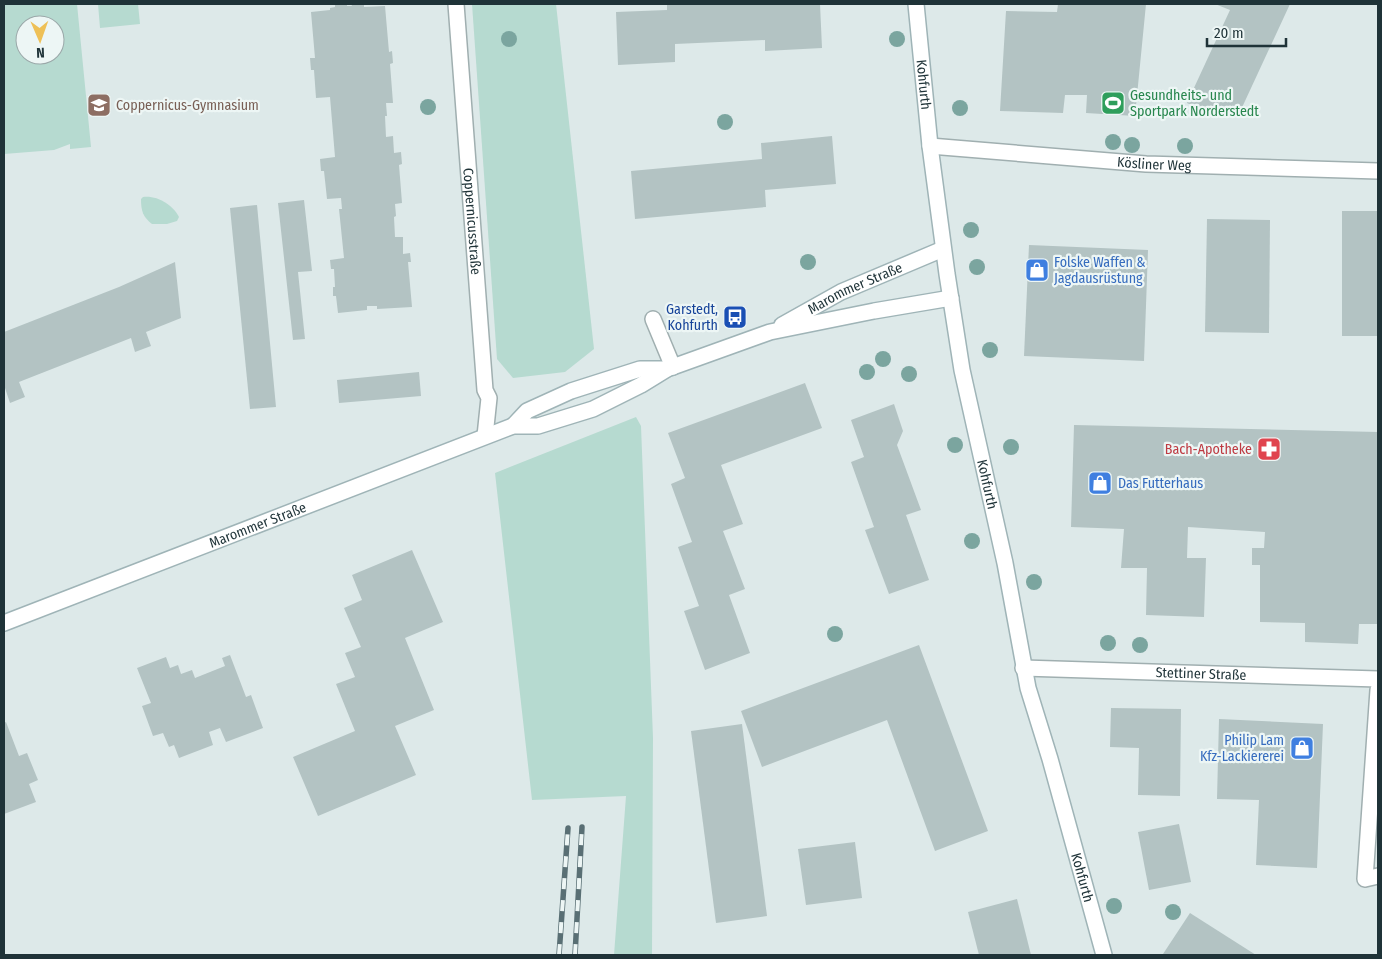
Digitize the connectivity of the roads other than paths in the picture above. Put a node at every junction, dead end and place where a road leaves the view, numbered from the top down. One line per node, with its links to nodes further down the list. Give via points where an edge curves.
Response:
1 (456, 4): 11 (street, Coppernicusstraße, via 485,390 489,398)
2 (916, 4): 3 (street, Kohfurth)
3 (930, 146): 4 (street, Kösliner Weg, via 1146,164); 5 (street, Kohfurth)
4 (1378, 171)
5 (943, 248): 6 (street, Kohfurth); 8 (street, Marommer Straße, via 841,292)
6 (951, 298): 8 (street, Marommer Straße); 13 (street, Kohfurth, via 962,370 1005,563)
7 (653, 319): 9 (street)
8 (770, 332): 9 (street, Marommer Straße)
9 (670, 368): 10 (street, Marommer Straße, via 593,409 538,426); 10 (street, Marommer Straße, via 640,370 572,391 528,411)
10 (513, 426): 11 (street, Marommer Straße)
11 (485, 436): 12 (street, Marommer Straße)
12 (4, 623)
13 (1023, 668): 14 (street, Stettiner Straße); 18 (street, Kohfurth)
14 (1378, 679)
15 (1378, 690): 16 (street)
16 (1377, 736): 17 (street, via 1365,879)
17 (1378, 876)
18 (1104, 955)

